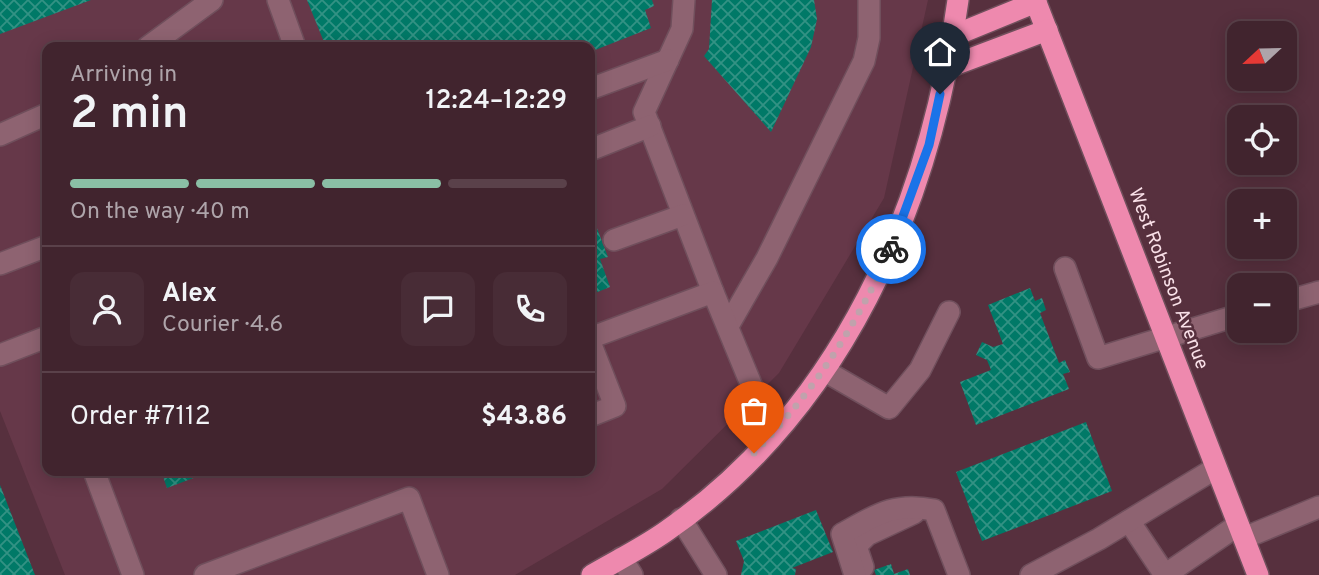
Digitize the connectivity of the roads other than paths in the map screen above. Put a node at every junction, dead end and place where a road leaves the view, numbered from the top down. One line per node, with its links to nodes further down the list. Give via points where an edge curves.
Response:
1 (212, 0): 9 (lane)
2 (278, 0): 10 (lane)
3 (684, 0): 11 (lane, via 682,29)
4 (869, 0): 28 (lane, via 864,61 767,258)
5 (958, 0): 8 (highway)
6 (1035, 1): 7 (highway, West Robinson Avenue); 8 (highway)
7 (1047, 30): 12 (highway); 29 (highway, West Robinson Avenue)
8 (953, 36): 12 (highway)
9 (155, 42)
10 (293, 42)
11 (668, 60): 13 (lane); 15 (lane, via 644,111)
12 (946, 68): 34 (highway, via 929,145 900,231 863,309)
13 (595, 87)
14 (42, 116): 16 (lane)
15 (650, 126): 17 (lane); 18 (lane)
16 (0, 135)
17 (595, 148)
18 (683, 215): 19 (lane); 23 (lane)
19 (614, 240)
20 (42, 248): 21 (lane)
21 (0, 264)
22 (1065, 268): 29 (lane, via 1098,358)
23 (713, 292): 28 (lane); 30 (lane)
24 (1319, 292): 25 (lane)
25 (1297, 298)
26 (949, 312): 34 (lane, via 920,370 889,408)
27 (1227, 318): 29 (lane)
28 (727, 326): 36 (lane)
29 (1165, 336): 37 (highway, West Robinson Avenue)
30 (595, 338)
31 (42, 342): 33 (lane)
32 (595, 354): 35 (lane, via 614,406)
33 (0, 355)
34 (825, 371): 36 (highway)
35 (595, 414)
36 (772, 435): 41 (highway, via 720,488)
37 (1216, 468): 42 (lane); 43 (highway, West Robinson Avenue)
38 (96, 476): 45 (lane)
39 (922, 507): 50 (lane, via 903,506 878,513 842,534); 51 (lane, via 867,535 856,546); 52 (lane, via 934,510)
40 (1317, 512): 43 (lane)
41 (681, 519): 44 (highway); 49 (lane)
42 (1129, 521): 53 (lane); 54 (lane)
43 (1241, 531): 54 (lane); 55 (highway, West Robinson Avenue)
44 (626, 567): 48 (highway)
45 (133, 575)
46 (205, 575): 47 (lane, via 409,498)
47 (438, 575)
48 (592, 575)
49 (716, 575)
50 (855, 575)
51 (866, 575)
52 (959, 575)
53 (1031, 575)
54 (1165, 575)
55 (1258, 575)

